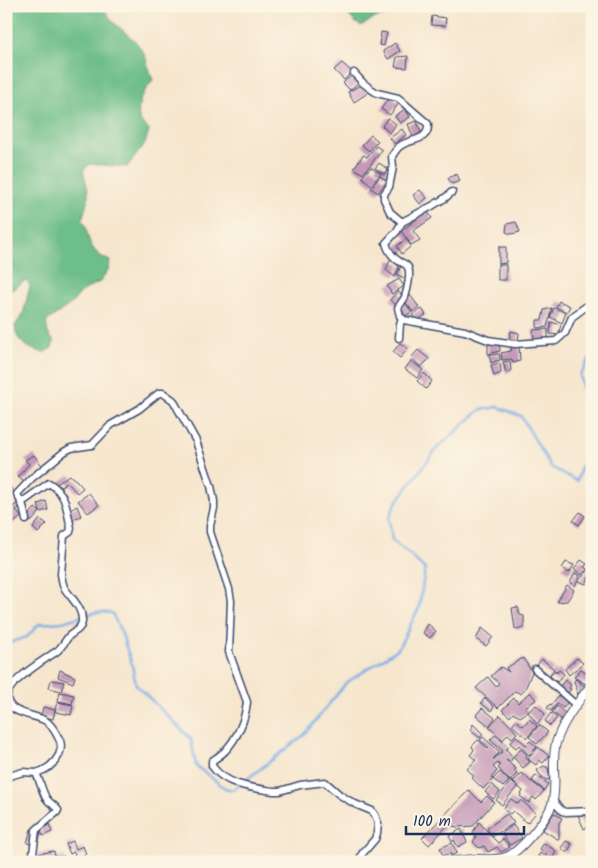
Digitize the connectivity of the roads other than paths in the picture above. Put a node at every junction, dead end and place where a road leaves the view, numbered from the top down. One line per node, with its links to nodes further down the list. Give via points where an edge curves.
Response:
1 (354, 73): 3 (street, via 377,93 398,98 428,126 425,136 402,145 392,156 393,168 384,199 390,212)
2 (452, 192): 3 (street)
3 (402, 222): 5 (street, via 386,247 410,270 408,288 398,308)
4 (592, 302): 5 (street, via 572,317 565,333 556,341 516,344 488,340 465,331 406,322)
5 (402, 318): 6 (street)
6 (399, 338)
7 (21, 503): 8 (street); 12 (street, via 48,483 66,503 71,528 64,537 61,574 64,587 78,604 82,619 80,627 57,651 27,672 7,693 13,708 48,722 61,742 60,754 53,764); 18 (street, via 18,493 64,452 91,446 111,426 159,393 173,400 196,441 210,486 214,505 210,532 229,589 229,652 247,702 233,740 211,764 231,782 273,791 325,782 340,795 372,811 378,830 375,839 361,855)
8 (26, 520)
9 (535, 669): 11 (street)
10 (592, 684): 11 (street)
11 (576, 705): 14 (street, via 556,743)
12 (36, 774): 13 (street, via 23,772); 17 (street, via 46,798 58,810 36,830)
13 (6, 778)
14 (553, 801): 15 (street, via 566,812); 16 (street, via 531,836)
15 (592, 811)
16 (507, 859): 19 (street)
17 (32, 862)
18 (364, 862)
19 (449, 862)

